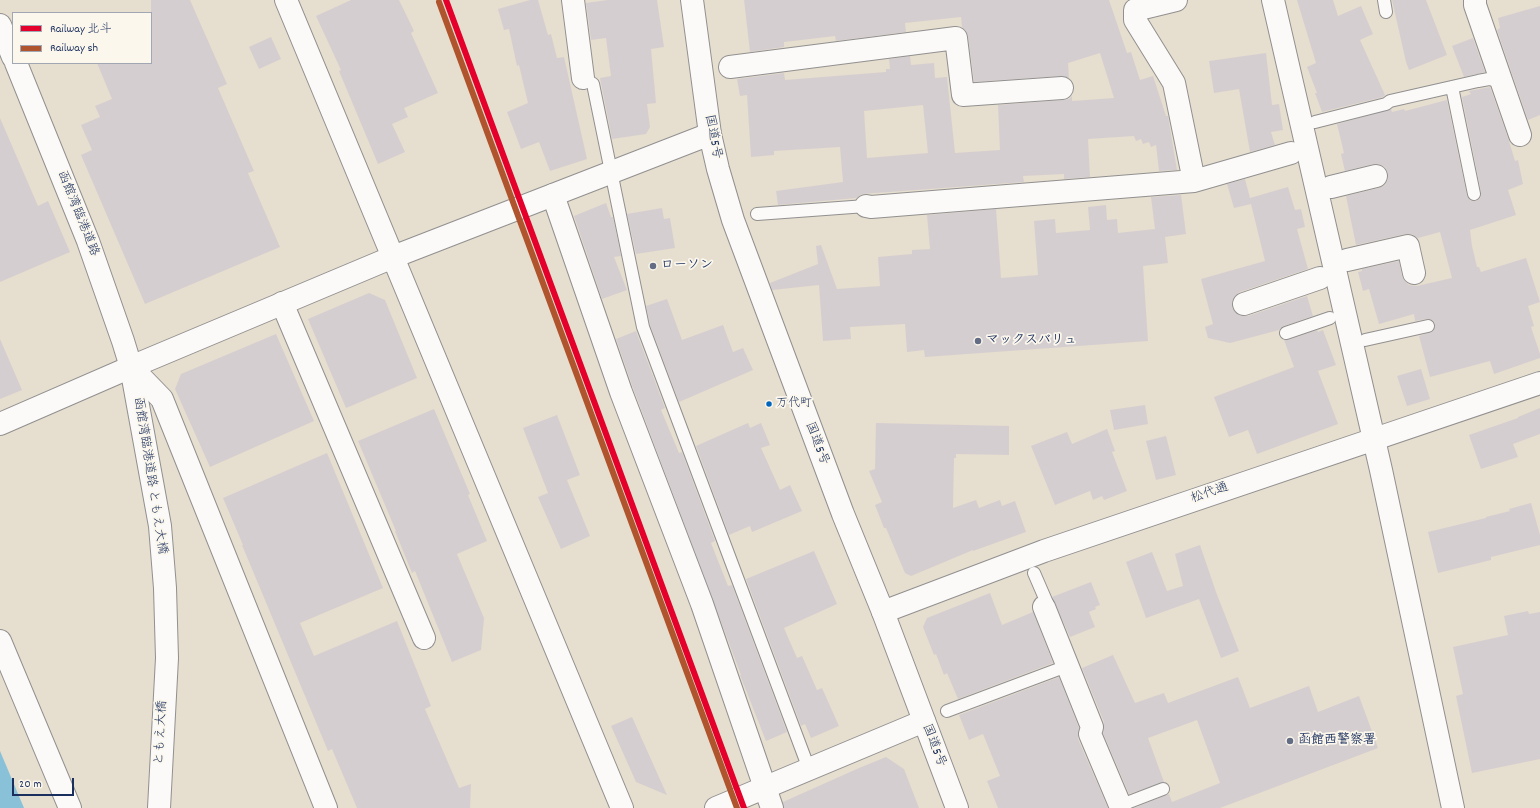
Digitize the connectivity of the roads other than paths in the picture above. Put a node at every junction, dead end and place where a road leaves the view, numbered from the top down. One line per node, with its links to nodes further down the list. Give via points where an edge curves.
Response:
1 (286, 0): 27 (main road)
2 (573, 0): 11 (main road)
3 (692, 0): 16 (main road, 国道5号)
4 (1176, 0): 21 (main road, via 1135,10 1135,20 1174,83)
5 (1273, 0): 40 (main road)
6 (1475, 0): 12 (main road)
7 (0, 25): 8 (main road)
8 (12, 55)
9 (16, 64): 37 (main road, 函館湾臨港道路, via 88,241 124,341)
10 (730, 67): 14 (main road, via 956,38 963,95)
11 (583, 78): 19 (lane, via 593,84)
12 (1502, 82): 13 (lane, via 1489,79); 17 (main road)
13 (1452, 87): 15 (lane); 23 (lane)
14 (1062, 88)
15 (1316, 122)
16 (710, 134): 19 (main road); 43 (main road, 国道5号, via 733,220 843,514)
17 (1520, 135)
18 (1291, 153): 21 (main road)
19 (612, 173): 24 (main road); 50 (lane, via 643,327)
20 (1376, 176): 22 (main road)
21 (1194, 181): 25 (main road, via 871,208)
22 (1331, 187)
23 (1474, 194)
24 (553, 195): 27 (main road); 51 (main road, via 621,392 702,604)
25 (866, 206): 26 (lane)
26 (757, 214)
27 (393, 258): 31 (main road); 57 (main road)
28 (1347, 260): 29 (main road, via 1408,246)
29 (1414, 272)
30 (1320, 278): 32 (main road)
31 (282, 303): 37 (main road); 44 (main road)
32 (1244, 304)
33 (1330, 318): 35 (lane)
34 (1428, 326): 36 (lane)
35 (1286, 333)
36 (1365, 340)
37 (131, 368): 39 (main road); 46 (main road, 函館湾臨港道路 ともえ大橋, via 160,526); 56 (main road, via 162,400)
38 (1540, 383): 40 (main road, 松代通)
39 (0, 424)
40 (1374, 439): 43 (main road, 松代通, via 1038,553); 61 (main road)
41 (1034, 573): 42 (lane, via 1047,603)
42 (1044, 607): 47 (main road)
43 (883, 612): 49 (main road, 国道5号)
44 (424, 638)
45 (0, 641): 54 (main road)
46 (167, 658): 55 (main road, ともえ大橋)
47 (1068, 666): 48 (lane); 53 (main road, via 1092,727 1090,734)
48 (947, 712)
49 (924, 721): 50 (main road); 60 (main road, 国道5号)
50 (809, 769): 51 (main road)
51 (764, 788): 58 (main road); 59 (main road)
52 (1164, 790): 53 (lane)
53 (1116, 807)
54 (70, 808)
55 (159, 808)
56 (326, 808)
57 (622, 808)
58 (716, 808)
59 (772, 808)
60 (957, 808)
61 (1453, 808)

